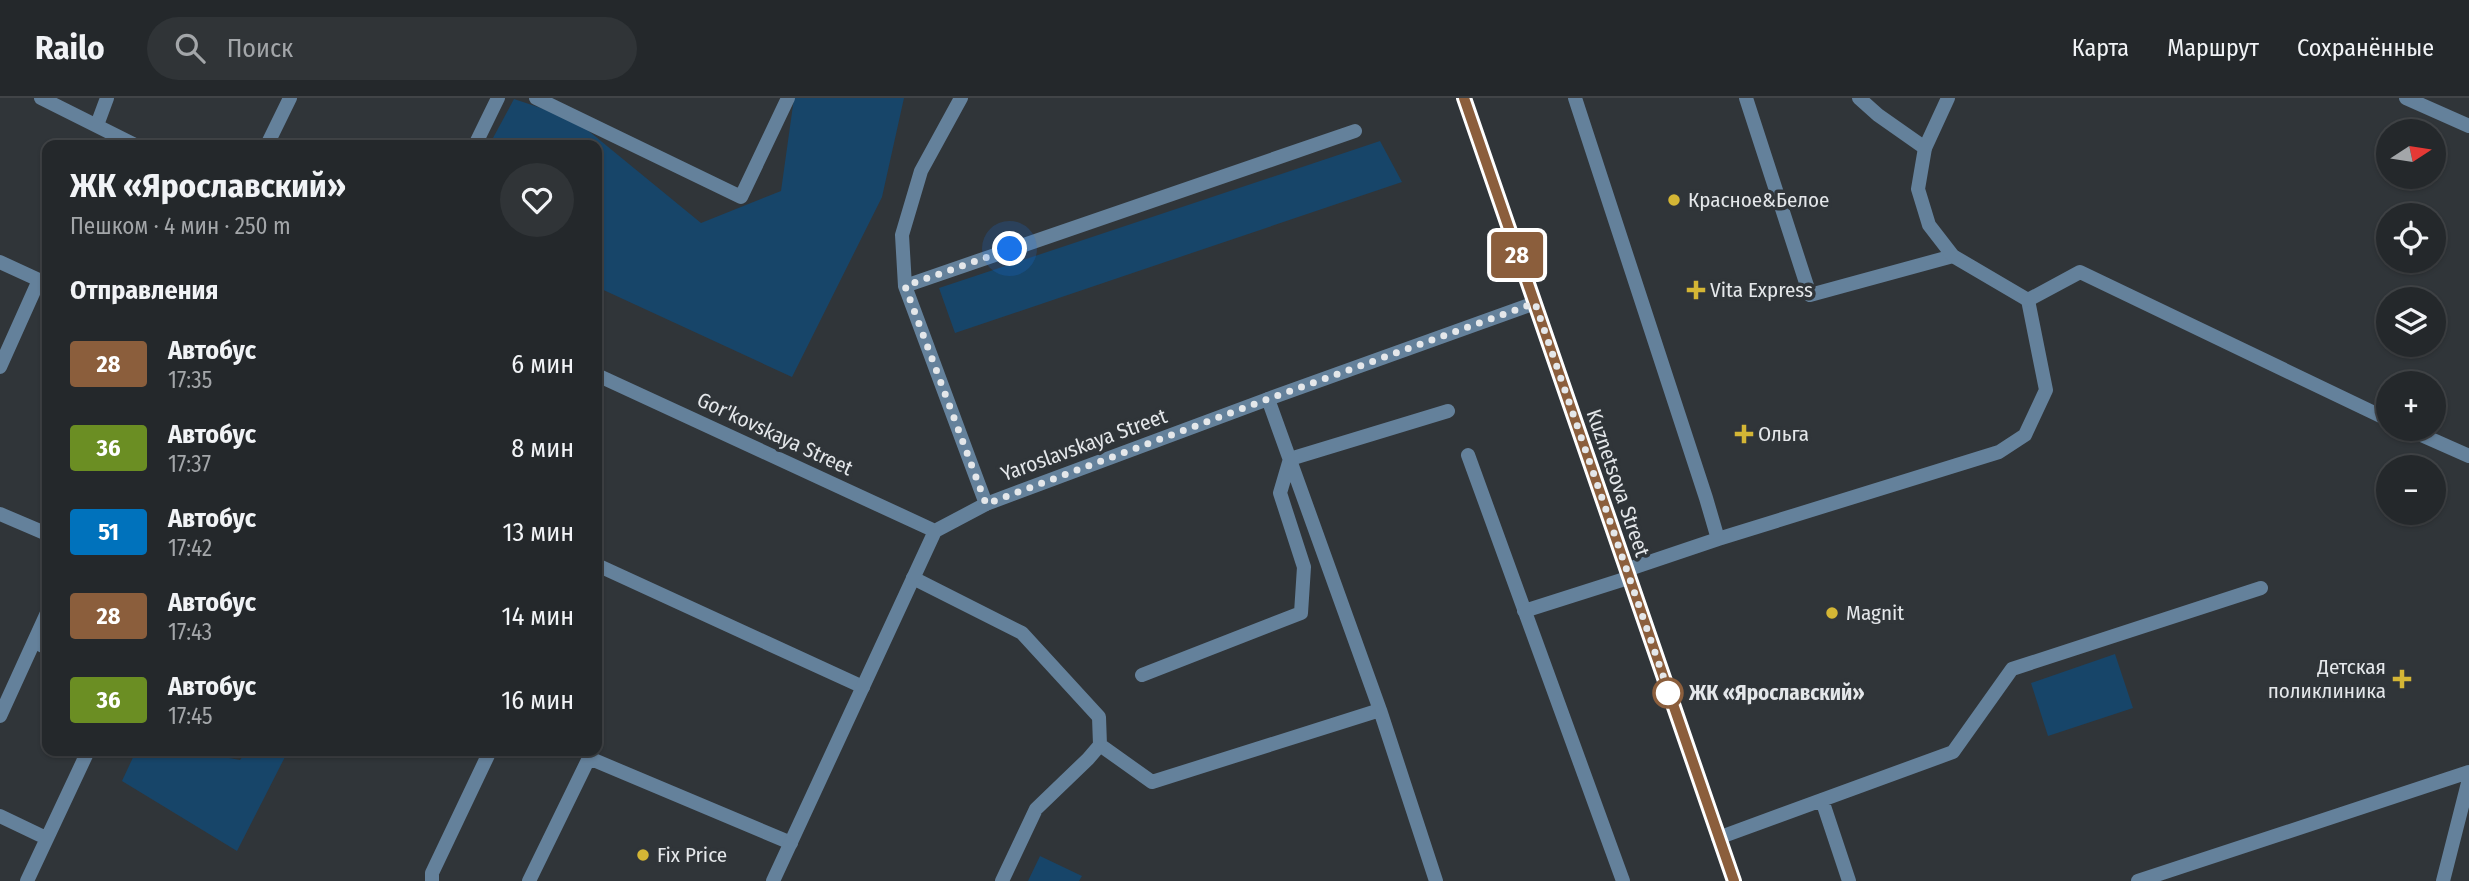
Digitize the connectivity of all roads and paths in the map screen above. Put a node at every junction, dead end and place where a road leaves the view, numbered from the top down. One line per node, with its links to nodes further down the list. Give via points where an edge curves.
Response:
1 (41, 98): 14 (street)
2 (107, 98): 14 (street)
3 (290, 98): 18 (street)
4 (498, 98): 19 (street)
5 (536, 98): 6 (street, via 741,197)
6 (788, 98)
7 (961, 98): 23 (street, via 921,171 902,235)
8 (1464, 98): 25 (street, Kuznetsova Street)
9 (1575, 98): 39 (street)
10 (1746, 98): 21 (street, via 1810,295)
11 (1859, 98): 20 (street)
12 (1948, 98): 20 (street)
13 (2406, 98): 15 (street)
14 (97, 125): 17 (street)
15 (2469, 126)
16 (1354, 131): 23 (street)
17 (126, 140)
18 (269, 140)
19 (477, 140)
20 (1926, 148): 21 (street, via 1917,189 1929,225)
21 (1953, 256): 24 (street)
22 (0, 262): 26 (street, via 39,280)
23 (905, 286): 35 (street)
24 (2028, 300): 30 (street, via 2080,272); 39 (street, via 2046,390 2025,435 1999,452)
25 (1535, 303): 28 (street, Yaroslavskaya Street); 41 (street, Kuznetsova Street)
26 (0, 367)
27 (602, 377): 37 (street, Gor'kovskaya Street)
28 (1268, 399): 34 (street); 35 (street, Yaroslavskaya Street)
29 (1448, 411): 34 (street)
30 (2376, 414)
31 (2435, 441): 33 (street)
32 (1468, 455): 44 (street)
33 (2469, 456)
34 (1290, 459): 46 (street, via 1280,493 1304,567 1301,613); 48 (street)
35 (986, 504): 37 (street, Yaroslavskaya Street)
36 (0, 514): 38 (street)
37 (935, 531): 42 (street)
38 (42, 532)
39 (1718, 539): 41 (street)
40 (602, 567): 47 (street)
41 (1627, 574): 44 (street); 58 (street, Kuznetsova Street)
42 (913, 578): 47 (street); 50 (street, via 1022,633 1099,717)
43 (2260, 588): 55 (street, via 2012,669 1953,752)
44 (1524, 611): 66 (street)
45 (41, 645): 49 (street)
46 (1143, 675)
47 (863, 687): 59 (street)
48 (1380, 710): 50 (street, via 1152,782); 65 (street)
49 (0, 716)
50 (1100, 745): 64 (street, via 1036,808)
51 (86, 756): 57 (street)
52 (488, 756): 61 (street)
53 (2469, 772): 69 (street)
54 (2469, 779): 70 (street)
55 (1822, 800): 58 (street); 68 (street)
56 (0, 816): 57 (street)
57 (46, 838): 60 (street)
58 (1718, 838): 67 (street, Kuznetsova Street)
59 (791, 844): 62 (street, via 589,758); 63 (street)
60 (27, 881)
61 (432, 881)
62 (529, 881)
63 (774, 881)
64 (1002, 881)
65 (1436, 881)
66 (1623, 881)
67 (1734, 881)
68 (1849, 881)
69 (2138, 881)
70 (2443, 881)

